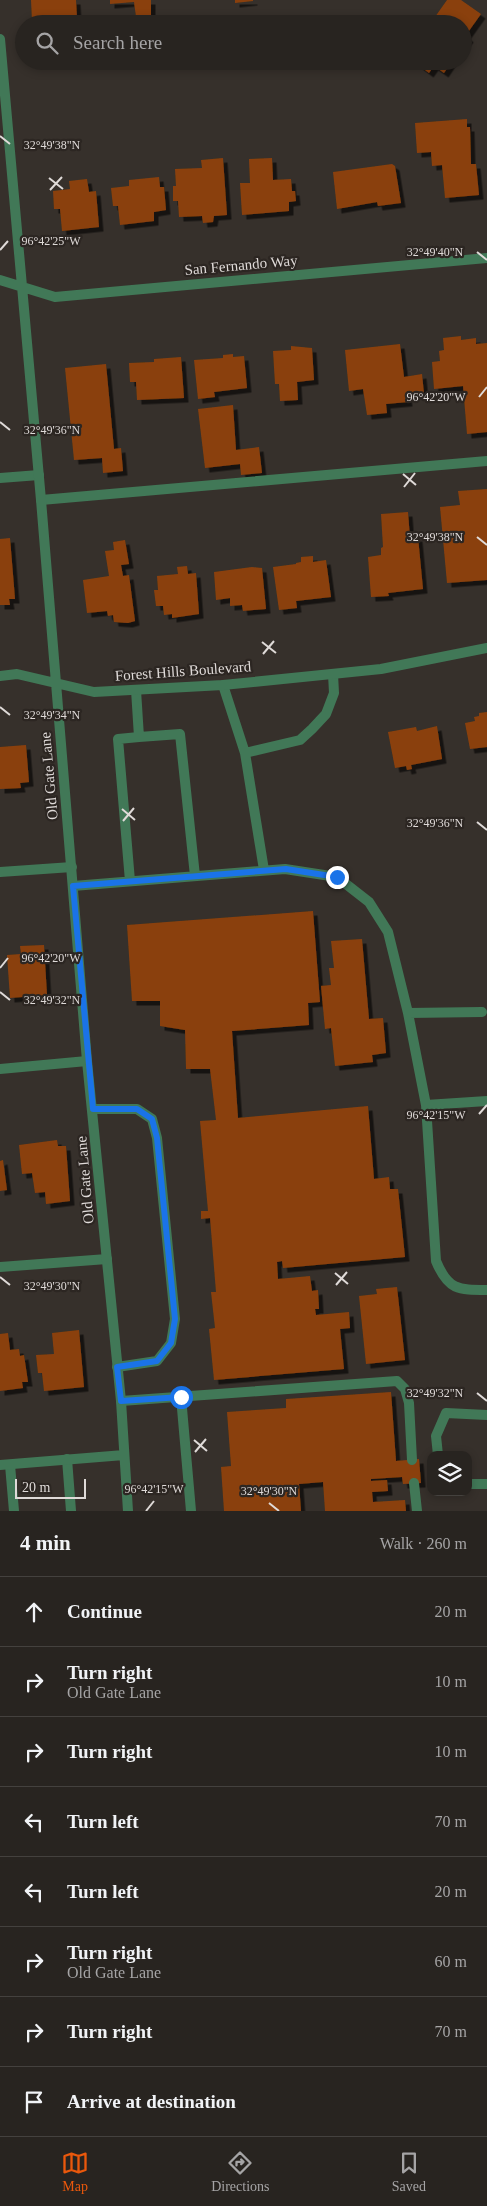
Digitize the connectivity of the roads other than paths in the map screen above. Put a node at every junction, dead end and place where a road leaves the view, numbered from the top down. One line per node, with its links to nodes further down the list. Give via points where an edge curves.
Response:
1 (0, 39): 2 (street, Old Gate Lane)
2 (2, 80): 5 (street, Old Gate Lane)
3 (487, 258): 5 (street, San Fernando Way, via 55,297)
4 (0, 280): 5 (street, San Fernando Way)
5 (22, 287): 7 (street, Old Gate Lane)
6 (487, 462): 9 (street)
7 (39, 475): 8 (street); 9 (street, Old Gate Lane)
8 (0, 478)
9 (41, 500): 13 (street, Old Gate Lane)
10 (487, 648): 11 (street, Forest Hills Boulevard)
11 (333, 674): 14 (street, Forest Hills Boulevard); 17 (street, via 334,693 326,714 300,740)
12 (0, 676): 13 (street, Forest Hills Boulevard, via 17,674)
13 (57, 684): 15 (street, Forest Hills Boulevard, via 94,692); 18 (street, Old Gate Lane)
14 (223, 685): 15 (street, Forest Hills Boulevard); 17 (street)
15 (136, 690): 16 (street)
16 (139, 737): 21 (street, via 180,734); 22 (street, via 118,739)
17 (245, 753): 19 (street)
18 (72, 867): 20 (street); 23 (street, Old Gate Lane)
19 (264, 870): 21 (street); 25 (street, via 286,869 337,877 369,902 388,932)
20 (0, 872)
21 (195, 876): 22 (street)
22 (130, 882): 23 (street)
23 (73, 886): 26 (street, Old Gate Lane)
24 (482, 1012): 25 (street)
25 (408, 1013): 29 (street)
26 (87, 1060): 27 (street); 30 (street, Old Gate Lane)
27 (0, 1069)
28 (487, 1101): 29 (street)
29 (426, 1105): 33 (street, via 436,1261 443,1278 462,1290)
30 (93, 1109): 31 (street, Old Gate Lane); 34 (street, via 137,1109 152,1119 157,1138 175,1319 171,1343 157,1361)
31 (107, 1259): 32 (street); 34 (street, Old Gate Lane)
32 (0, 1267)
33 (487, 1290)
34 (117, 1367): 36 (street, Old Gate Lane)
35 (181, 1397): 36 (street); 41 (street, via 397,1381 405,1389 409,1403); 49 (street)
36 (121, 1401): 39 (street, Old Gate Lane)
37 (487, 1415): 38 (street, via 446,1413 436,1436)
38 (438, 1451)
39 (124, 1454): 40 (street); 48 (street, Old Gate Lane)
40 (67, 1459): 42 (street); 47 (street)
41 (412, 1460)
42 (5, 1465): 46 (street)
43 (414, 1483): 50 (street)
44 (472, 1484): 45 (street)
45 (487, 1484)
46 (14, 1511)
47 (71, 1511)
48 (128, 1511)
49 (191, 1511)
50 (417, 1511)

